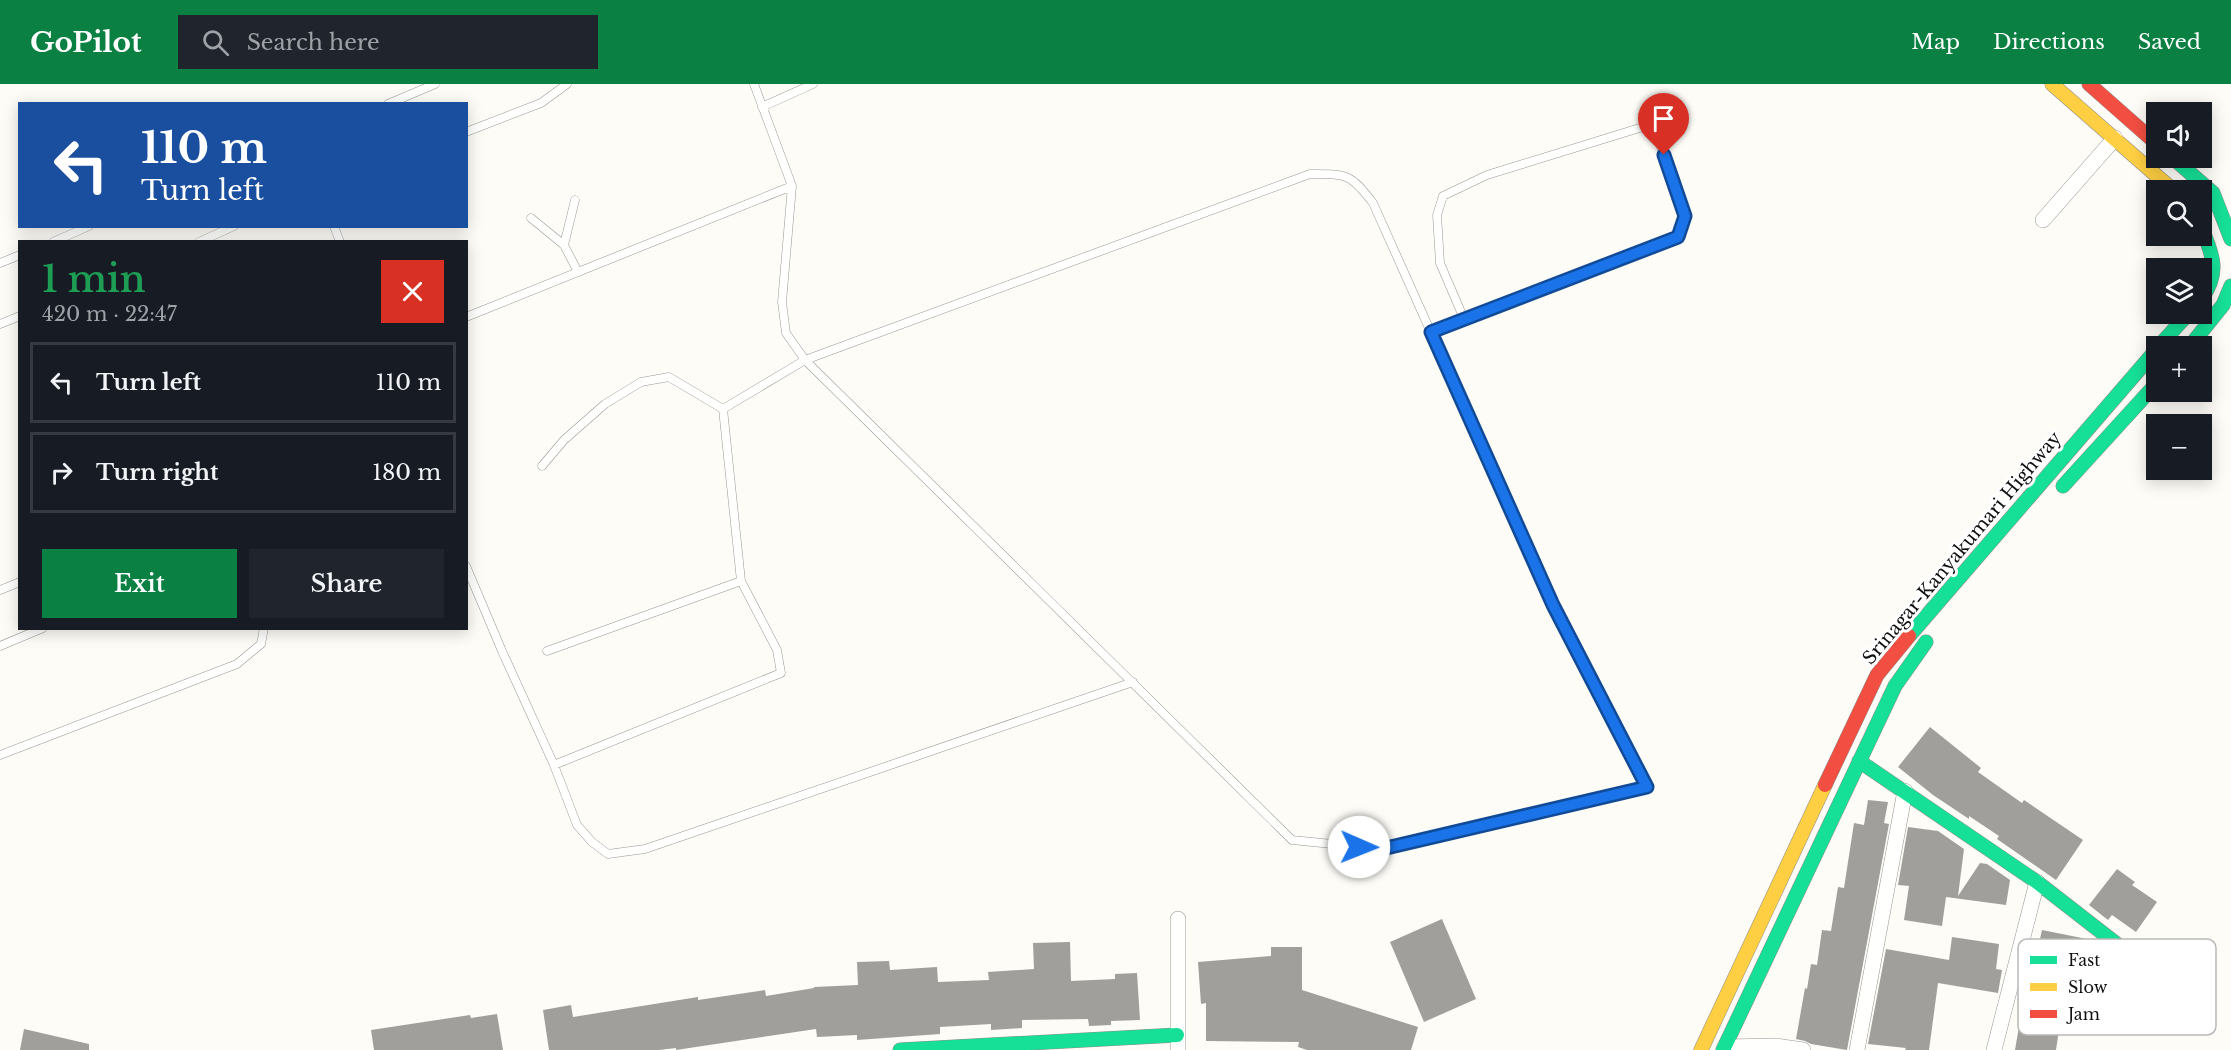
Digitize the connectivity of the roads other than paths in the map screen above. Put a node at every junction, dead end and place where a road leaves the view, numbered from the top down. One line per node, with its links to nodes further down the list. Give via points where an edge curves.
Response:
1 (435, 84): 7 (lane)
2 (567, 84): 9 (lane, via 541,103)
3 (754, 84): 8 (lane)
4 (813, 84): 8 (lane)
5 (2052, 84): 11 (main road)
6 (2089, 84): 10 (main road)
7 (393, 102)
8 (762, 106): 14 (lane)
9 (468, 131)
10 (2146, 134)
11 (2115, 138): 13 (main road); 17 (street)
12 (2184, 168): 20 (main road, via 2214,194)
13 (2162, 180)
14 (792, 186): 27 (lane); 38 (lane, via 782,302 786,333)
15 (575, 200): 23 (lane)
16 (531, 218): 23 (lane)
17 (2043, 220)
18 (84, 228): 21 (lane)
19 (230, 228): 22 (lane)
20 (2231, 239)
21 (58, 240)
22 (203, 240)
23 (564, 244): 27 (lane)
24 (2210, 246): 28 (main road, via 2214,256)
25 (18, 256): 26 (lane)
26 (0, 263)
27 (578, 272): 30 (lane)
28 (2212, 278)
29 (2231, 286): 37 (main road, via 2223,304)
30 (468, 316)
31 (18, 317): 33 (lane)
32 (1464, 319): 32 (lane, via 1440,263 1437,215 1443,196 1486,175 1646,126 1657,135 1685,216 1678,237); 35 (lane)
33 (0, 324)
34 (2179, 324): 36 (main road, Srinagar-Kanyakumari Highway)
35 (1431, 332): 38 (lane, via 1373,204 1358,184 1343,174 1310,174); 53 (lane, via 1553,605 1647,787 1382,849 1292,840)
36 (2169, 336)
37 (2198, 336)
38 (805, 360): 41 (lane); 53 (lane)
39 (2146, 362): 67 (main road, Srinagar-Kanyakumari Highway, via 1876,675)
40 (2146, 395): 43 (main road, Srinagar-Kanyakumari Highway)
41 (723, 409): 42 (lane, via 669,377 641,382 605,404 564,440); 45 (lane)
42 (542, 466)
43 (2054, 496)
44 (468, 571): 56 (lane)
45 (741, 581): 52 (lane); 56 (lane, via 777,650 782,673)
46 (18, 583): 47 (lane)
47 (0, 590)
48 (38, 630): 51 (lane)
49 (264, 630): 54 (lane, via 261,644 237,664)
50 (1933, 635): 55 (main road, Srinagar-Kanyakumari Highway, via 1895,686)
51 (0, 646)
52 (547, 651)
53 (1132, 682): 56 (lane, via 645,849 608,854 592,842 578,825)
54 (0, 755)
55 (1859, 761): 57 (main road); 64 (main road, Srinagar-Kanyakumari Highway)
56 (554, 765)
57 (1905, 791): 58 (main road); 69 (street)
58 (2037, 882): 60 (street); 61 (main road)
59 (1178, 919): 63 (street)
60 (2022, 939)
61 (2110, 939)
62 (2018, 956): 70 (street)
63 (1178, 1043): 66 (main road)
64 (1724, 1048): 65 (street)
65 (1775, 1048): 68 (street)
66 (900, 1050)
67 (1701, 1050)
68 (1803, 1050)
69 (1857, 1050)
70 (1994, 1050)

